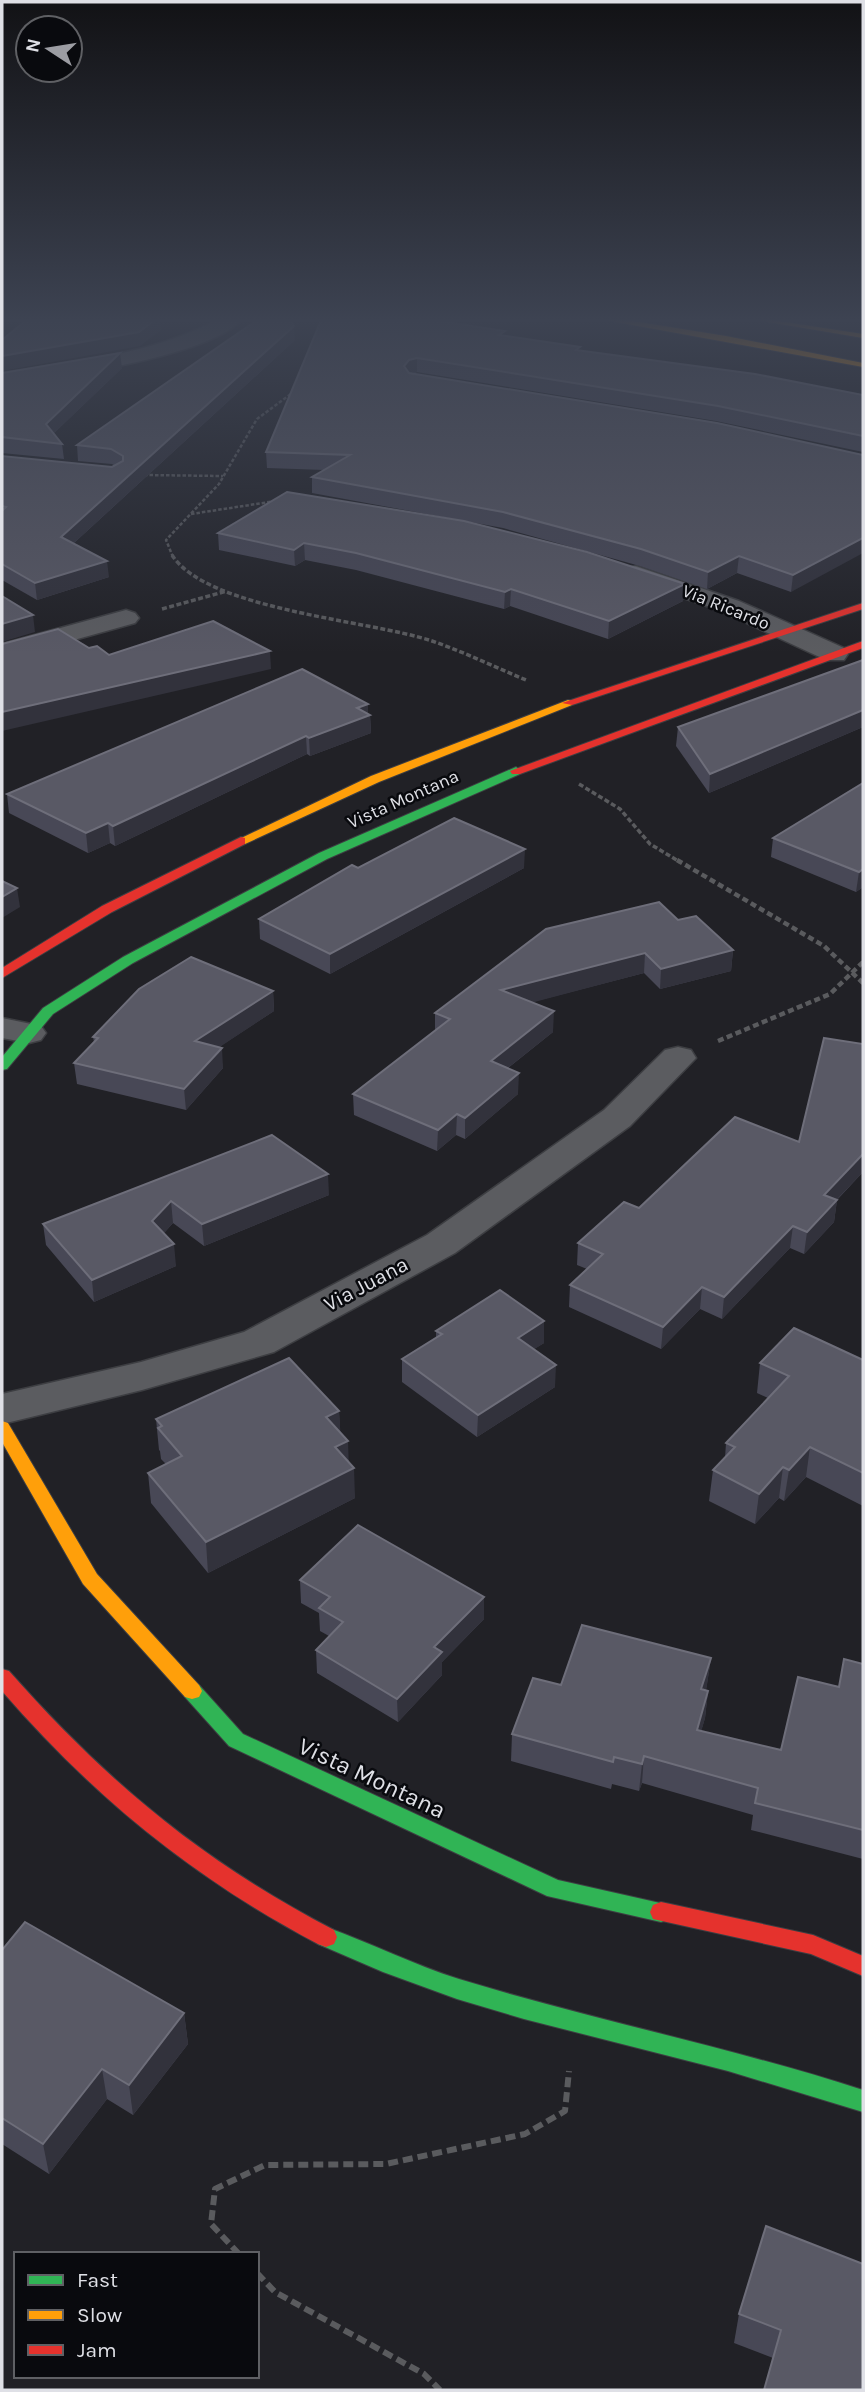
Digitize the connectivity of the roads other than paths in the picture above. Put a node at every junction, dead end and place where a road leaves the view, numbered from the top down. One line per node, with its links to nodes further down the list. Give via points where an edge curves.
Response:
1 (611, 566): 4 (street, Via Ricardo, via 730,606)
2 (863, 606): 4 (street, Vista Montana)
3 (125, 618): 6 (street)
4 (784, 631): 7 (street, Via Ricardo); 8 (street, Vista Montana, via 572,701 406,764 262,829 93,916)
5 (863, 644): 7 (street, Vista Montana)
6 (2, 652)
7 (835, 654): 9 (street, Vista Montana, via 540,760 323,856 128,960)
8 (2, 974)
9 (15, 1030): 11 (street, Vista Montana)
10 (678, 1058): 12 (street, Via Juana, via 617,1118 441,1244 258,1342 142,1376)
11 (2, 1066)
12 (2, 1409)
13 (2, 1427): 15 (street, Vista Montana, via 90,1578 236,1740 555,1889 813,1945)
14 (2, 1677): 16 (street, via 23,1704 158,1833 241,1891 377,1961 574,2024 800,2077)
15 (863, 1966)
16 (863, 2101)

